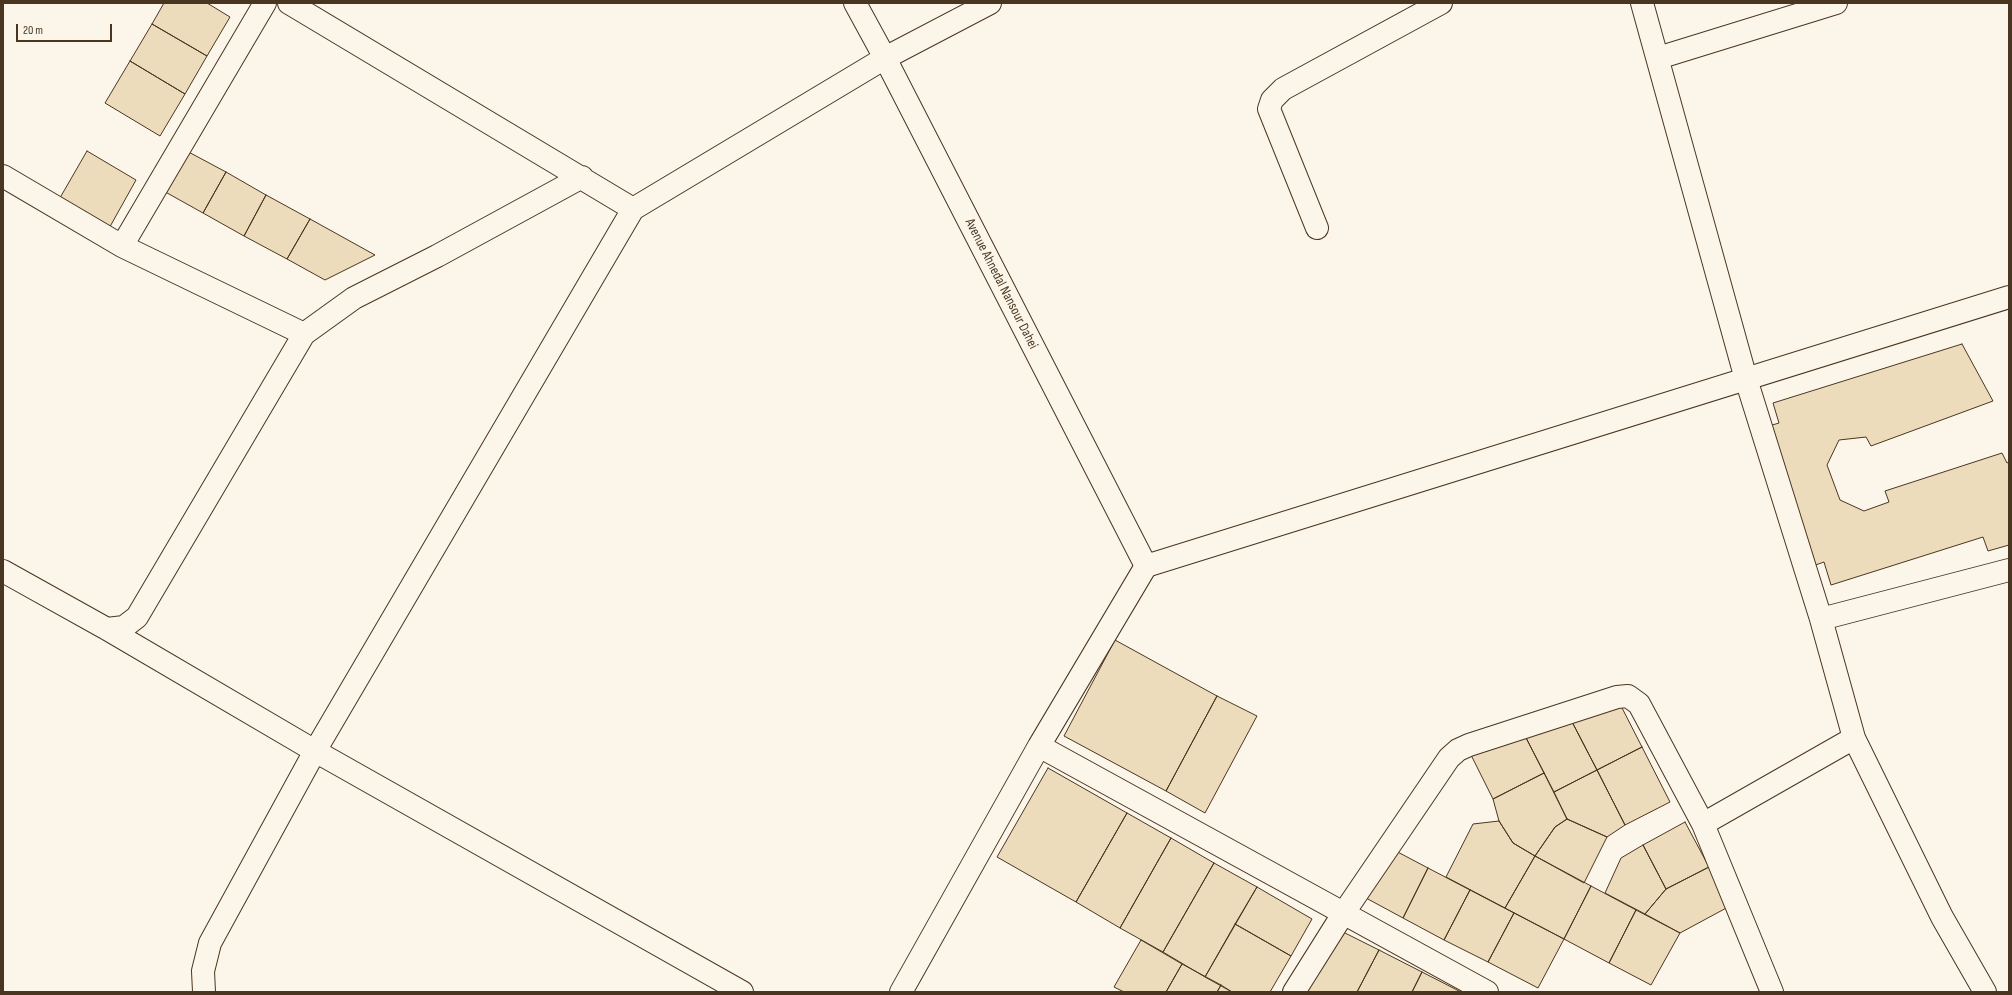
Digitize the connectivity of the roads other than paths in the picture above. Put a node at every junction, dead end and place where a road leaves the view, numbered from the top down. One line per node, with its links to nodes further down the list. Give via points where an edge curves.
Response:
1 (265, 3): 14 (street)
2 (289, 3): 11 (street)
3 (855, 3): 8 (street, Avenue Ahnedal Nansour Dahei)
4 (990, 3): 8 (street)
5 (1441, 3): 13 (street, via 1283,89 1272,100 1269,109)
6 (1642, 3): 9 (street)
7 (1836, 3): 9 (street)
8 (885, 58): 12 (street); 18 (street, Avenue Ahnedal Nansour Dahei)
9 (1658, 58): 17 (street)
10 (3, 176): 14 (street)
11 (582, 177): 12 (street); 16 (street, via 354,298)
12 (632, 209): 25 (street)
13 (1317, 228)
14 (122, 246): 16 (street)
15 (2009, 297): 17 (street)
16 (304, 334): 22 (street, via 137,617 124,627)
17 (1746, 379): 18 (street); 21 (street)
18 (1146, 566): 24 (street)
19 (2009, 570): 21 (street)
20 (3, 571): 22 (street)
21 (1821, 619): 23 (street)
22 (107, 629): 25 (street)
23 (1854, 738): 26 (street); 34 (street, via 1942,917)
24 (1039, 746): 27 (street); 30 (street)
25 (315, 752): 28 (street, via 210,942 203,971); 29 (street)
26 (1703, 824): 27 (street, via 1639,704 1628,696 1617,697 1458,750 1449,758); 33 (street)
27 (1343, 914): 31 (street); 32 (street)
28 (204, 992)
29 (742, 992)
30 (901, 992)
31 (1294, 992)
32 (1487, 992)
33 (1772, 992)
34 (1985, 992)

